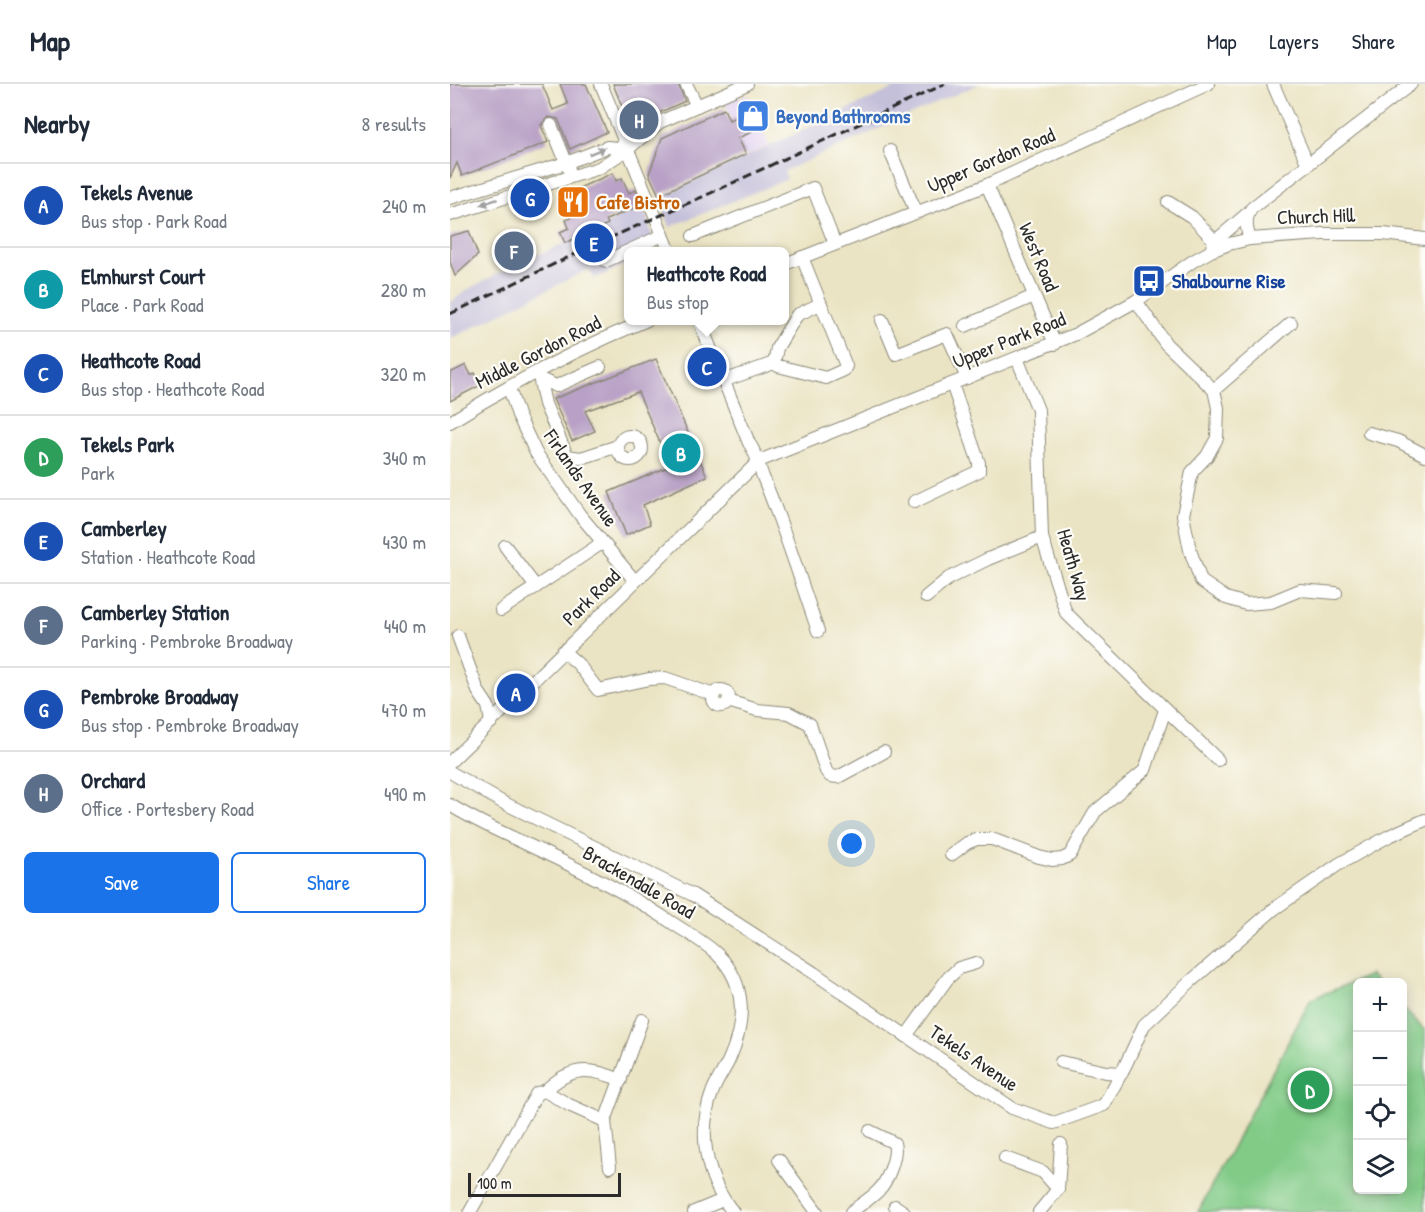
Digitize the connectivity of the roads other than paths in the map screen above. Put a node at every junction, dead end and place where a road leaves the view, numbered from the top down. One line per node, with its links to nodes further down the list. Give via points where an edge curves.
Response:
1 (601, 84): 9 (street)
2 (686, 84): 7 (street)
3 (747, 84): 7 (street)
4 (1208, 84): 14 (street, Upper Gordon Road)
5 (1274, 84): 12 (street)
6 (1411, 84): 12 (street, Upper Park Road)
7 (697, 106): 9 (street, via 660,122)
8 (551, 125): 11 (street)
9 (628, 149): 11 (street, one-way to 9, via 607,147); 13 (street, via 599,168); 20 (street)
10 (890, 151): 17 (street)
11 (566, 163): 13 (street); 15 (street)
12 (1308, 165): 18 (street, Upper Park Road)
13 (571, 176): 19 (street, one-way to 19)
14 (987, 185): 17 (street, Upper Gordon Road); 32 (street, West Road)
15 (450, 198)
16 (1168, 202): 25 (street, via 1192,217)
17 (916, 212): 24 (street, Upper Gordon Road)
18 (1248, 213): 23 (street); 25 (street, Upper Park Road)
19 (450, 215)
20 (663, 235): 26 (street); 27 (street)
21 (693, 237): 24 (street, via 813,188)
22 (1425, 238): 23 (street, Church Hill, via 1358,233)
23 (1250, 239): 25 (street, Church Hill)
24 (836, 243): 29 (street, Upper Gordon Road)
25 (1213, 246): 33 (street, Upper Park Road)
26 (637, 247)
27 (667, 247)
28 (624, 253): 30 (street)
29 (802, 257): 31 (street, Upper Gordon Road); 34 (street)
30 (606, 261)
31 (789, 262)
32 (1034, 296): 39 (street); 40 (street, West Road)
33 (1136, 301): 40 (street, Upper Park Road); 49 (street, via 1166,344)
34 (820, 304): 42 (street, via 797,315 777,348); 42 (street, via 846,366 844,370 826,378)
35 (882, 320): 45 (street, via 896,354 947,334)
36 (1292, 323): 49 (street)
37 (636, 325): 44 (street, Middle Gordon Road)
38 (701, 325): 46 (street)
39 (965, 326)
40 (1055, 344): 41 (street, Upper Park Road)
41 (1017, 358): 45 (street, Upper Park Road); 56 (street, Heath Way, via 1038,410)
42 (774, 363): 46 (street)
43 (600, 368): 44 (street, via 556,386)
44 (539, 376): 48 (street, Middle Gordon Road); 52 (street, via 545,404 567,456 581,458)
45 (967, 378): 47 (street, Upper Park Road)
46 (723, 381): 54 (street)
47 (952, 384): 54 (street, Upper Park Road); 55 (street, via 980,463 979,471)
48 (509, 388): 50 (street, Middle Gordon Road); 57 (street, Firlands Avenue, via 536,453)
49 (1214, 390): 61 (street, via 1217,438 1192,472 1183,514 1201,581 1226,598 1246,604 1270,602 1300,590)
50 (450, 422)
51 (1369, 433): 53 (street, via 1398,441)
52 (618, 446)
53 (1425, 455)
54 (759, 461): 59 (street, Park Road); 64 (street)
55 (914, 502)
56 (1042, 537): 62 (street, via 949,578); 68 (street, Heath Way, via 1066,613)
57 (602, 543): 59 (street, Firlands Avenue); 60 (street)
58 (505, 546): 60 (street)
59 (635, 581): 66 (street, Park Road)
60 (536, 587): 63 (street)
61 (1336, 593)
62 (926, 597)
63 (501, 610)
64 (818, 631)
65 (458, 636): 67 (street, via 478,691)
66 (563, 651): 69 (street, Park Road); 71 (street, via 598,690 665,678 714,695 717,704 725,705 728,700 757,710 789,712 810,724 830,776 838,777)
67 (488, 706): 69 (street); 70 (street)
68 (1165, 710): 72 (street, Heath Way); 77 (street, via 1145,770 1095,812 1070,855 1053,860 992,839 977,838)
69 (502, 711): 70 (street, Park Road)
70 (491, 722): 73 (street, Park Road)
71 (884, 752)
72 (1218, 760)
73 (450, 762)
74 (450, 772): 80 (street, Tekels Avenue, via 502,802 693,896)
75 (450, 805): 92 (street, Brackendale Road, via 642,902 719,956 734,977 742,1002 741,1024 712,1094 704,1134 706,1160)
76 (1425, 820): 82 (street, Tekels Avenue, via 1340,864 1274,909 1144,1025)
77 (951, 855)
78 (976, 963): 80 (street, via 948,978)
79 (642, 1020): 83 (street)
80 (906, 1036): 82 (street, Tekels Avenue, via 1012,1108 1054,1123 1104,1105)
81 (1061, 1062): 82 (street)
82 (1122, 1073)
83 (621, 1080): 84 (street, via 587,1069 559,1078); 85 (street)
84 (545, 1091): 85 (street); 93 (street, via 537,1093)
85 (605, 1121): 90 (street)
86 (870, 1131): 97 (street, via 894,1143 894,1160 879,1190)
87 (1061, 1144): 91 (street)
88 (1005, 1158): 91 (street, via 1043,1172)
89 (779, 1160): 96 (street)
90 (610, 1167)
91 (1059, 1189): 98 (street)
92 (723, 1200): 94 (street); 95 (street, Brackendale Road)
93 (470, 1212)
94 (694, 1212)
95 (733, 1212)
96 (817, 1212)
97 (851, 1212)
98 (1039, 1212)

